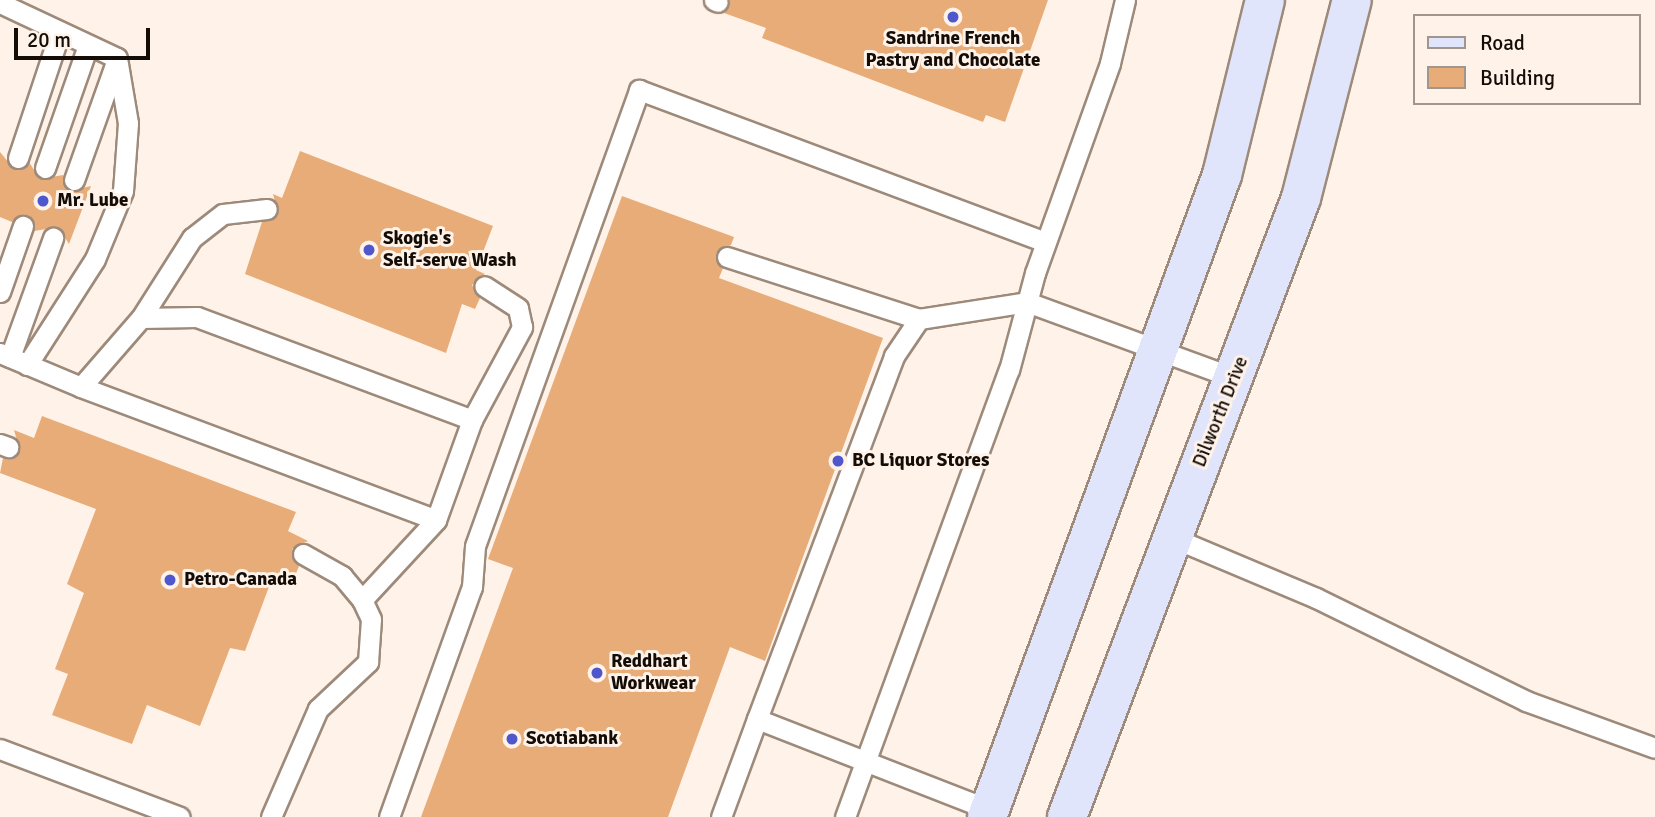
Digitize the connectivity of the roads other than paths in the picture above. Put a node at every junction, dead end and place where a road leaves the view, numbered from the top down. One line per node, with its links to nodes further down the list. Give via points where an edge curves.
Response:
1 (1125, 0): 14 (lane, via 1110,63)
2 (1265, 0): 21 (main road, via 1222,175)
3 (1352, 0): 23 (main road, Dilworth Drive, via 1301,198)
4 (2, 9): 5 (lane)
5 (60, 32): 6 (lane); 8 (lane)
6 (88, 45): 7 (lane); 9 (lane)
7 (117, 58): 10 (lane); 22 (lane, via 128,123 123,191 95,259)
8 (18, 158)
9 (45, 168)
10 (74, 180)
11 (267, 209): 19 (lane, via 223,214 192,238)
12 (23, 226): 17 (lane)
13 (53, 238): 22 (lane)
14 (1046, 242): 18 (lane); 37 (lane, via 639,90 475,546 472,587)
15 (727, 257): 20 (lane)
16 (484, 286): 25 (lane, via 518,308 522,327)
17 (0, 292)
18 (1027, 302): 20 (lane); 21 (lane); 33 (lane, via 1009,370)
19 (141, 318): 24 (lane); 25 (lane, via 197,317)
20 (919, 319): 30 (lane, via 894,356)
21 (1159, 350): 23 (lane); 34 (main road)
22 (12, 358): 24 (lane)
23 (1235, 378): 27 (main road, Dilworth Drive)
24 (81, 387): 26 (lane)
25 (472, 420): 26 (lane)
26 (436, 520): 29 (lane)
27 (1171, 537): 32 (lane, via 1316,598 1515,696); 40 (main road, Dilworth Drive)
28 (303, 554): 29 (lane, via 342,576)
29 (362, 600): 36 (lane, via 371,619 368,662 318,709)
30 (757, 719): 33 (lane); 38 (lane)
31 (0, 748): 35 (lane)
32 (1655, 748)
33 (865, 762): 34 (lane); 39 (lane)
34 (989, 814)
35 (180, 817)
36 (271, 817)
37 (389, 817)
38 (721, 817)
39 (845, 817)
40 (1067, 817)

